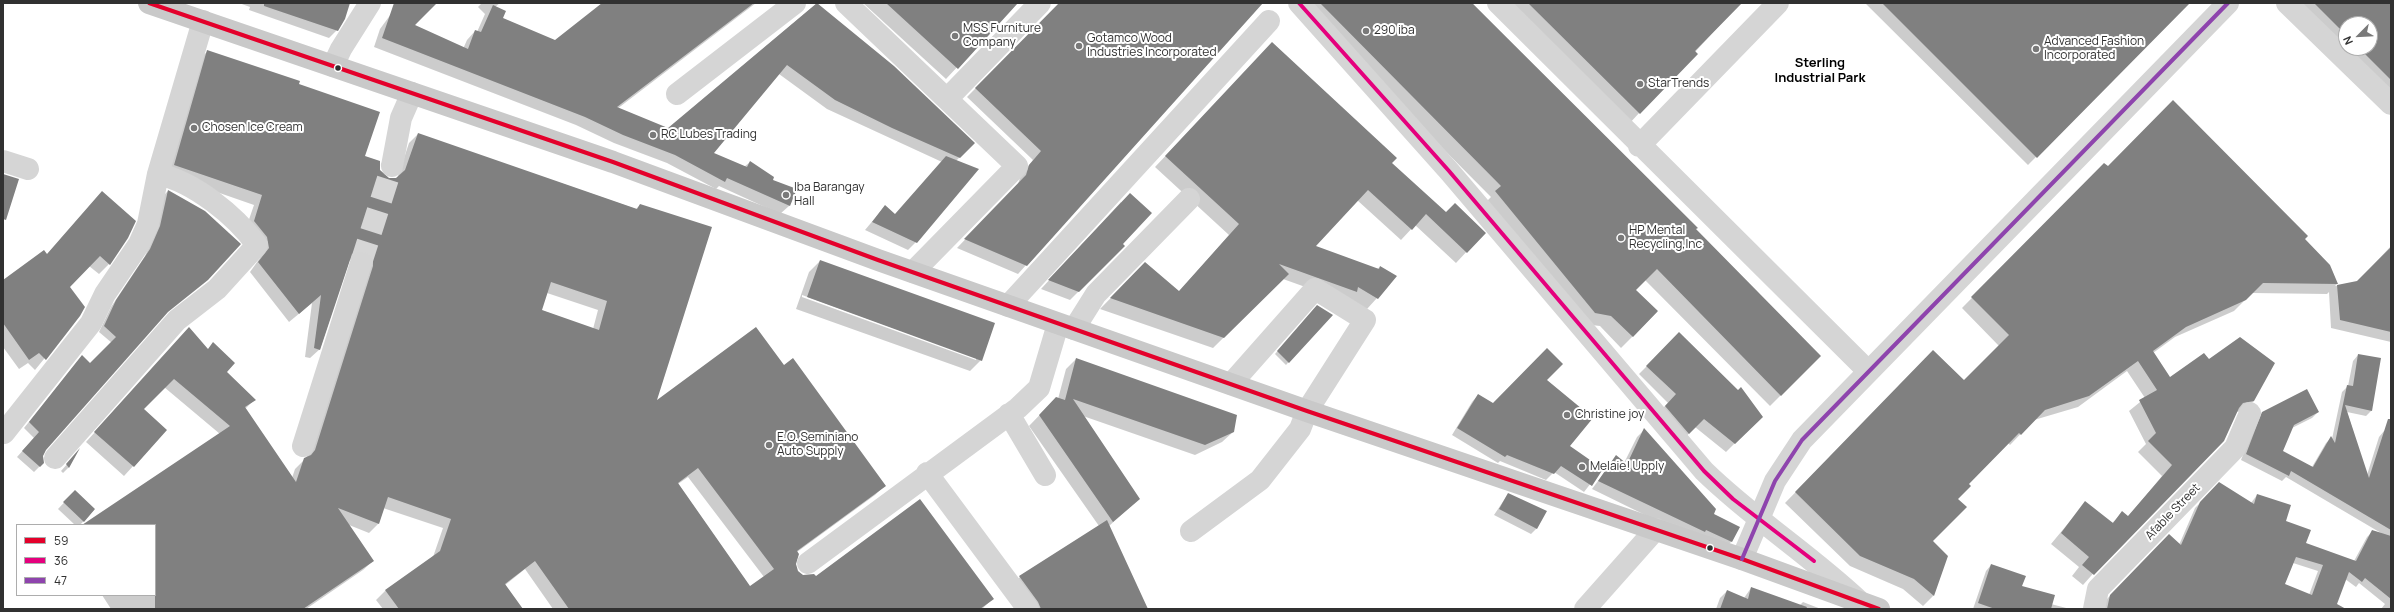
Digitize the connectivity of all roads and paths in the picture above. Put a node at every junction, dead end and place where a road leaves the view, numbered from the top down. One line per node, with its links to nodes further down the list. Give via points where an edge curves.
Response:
1 (149, 3): 11 (main road)
2 (370, 3): 13 (street)
3 (795, 3): 15 (street)
4 (846, 3): 16 (street)
5 (1040, 3): 16 (street)
6 (1299, 3): 38 (street, via 1449,171 1674,436 1733,499)
7 (1498, 3): 18 (street)
8 (1778, 3): 18 (street)
9 (2228, 3): 28 (street)
10 (2287, 3): 17 (street)
11 (203, 21): 13 (main road); 22 (street)
12 (1269, 21): 26 (street)
13 (333, 66): 14 (main road)
14 (412, 93): 20 (street, via 401,118); 25 (main road, via 613,162)
15 (677, 94)
16 (947, 99): 25 (street, via 1017,166)
17 (2391, 104)
18 (1639, 146): 28 (street)
19 (3, 161): 21 (street)
20 (392, 166)
21 (28, 169)
22 (158, 174): 33 (street, via 148,224 139,244 105,294 91,323); 35 (street, via 169,176 197,189 247,232 257,245 217,289 177,320)
23 (1189, 198): 27 (street)
24 (361, 263): 34 (street)
25 (912, 272): 26 (main road)
26 (1008, 306): 27 (main road)
27 (1066, 326): 29 (main road); 32 (street, via 1039,388)
28 (1868, 371): 38 (street, via 1802,440 1775,481)
29 (1231, 384): 30 (main road); 30 (street, via 1315,289 1365,320)
30 (1308, 411): 39 (main road); 40 (street, via 1300,428 1260,480)
31 (2250, 413): 47 (street, Afable Street, via 2236,448 2098,589)
32 (1009, 414): 36 (street); 37 (street)
33 (4, 433)
34 (303, 446)
35 (55, 458)
36 (927, 474): 42 (street); 44 (street)
37 (1045, 475)
38 (1758, 519): 41 (street); 43 (street, via 1809,556)
39 (1656, 529): 41 (main road); 45 (street)
40 (1191, 530)
41 (1742, 559): 43 (main road)
42 (808, 563)
43 (1858, 600): 46 (main road)
44 (1028, 609)
45 (1585, 609)
46 (1879, 609)
47 (2094, 609)

